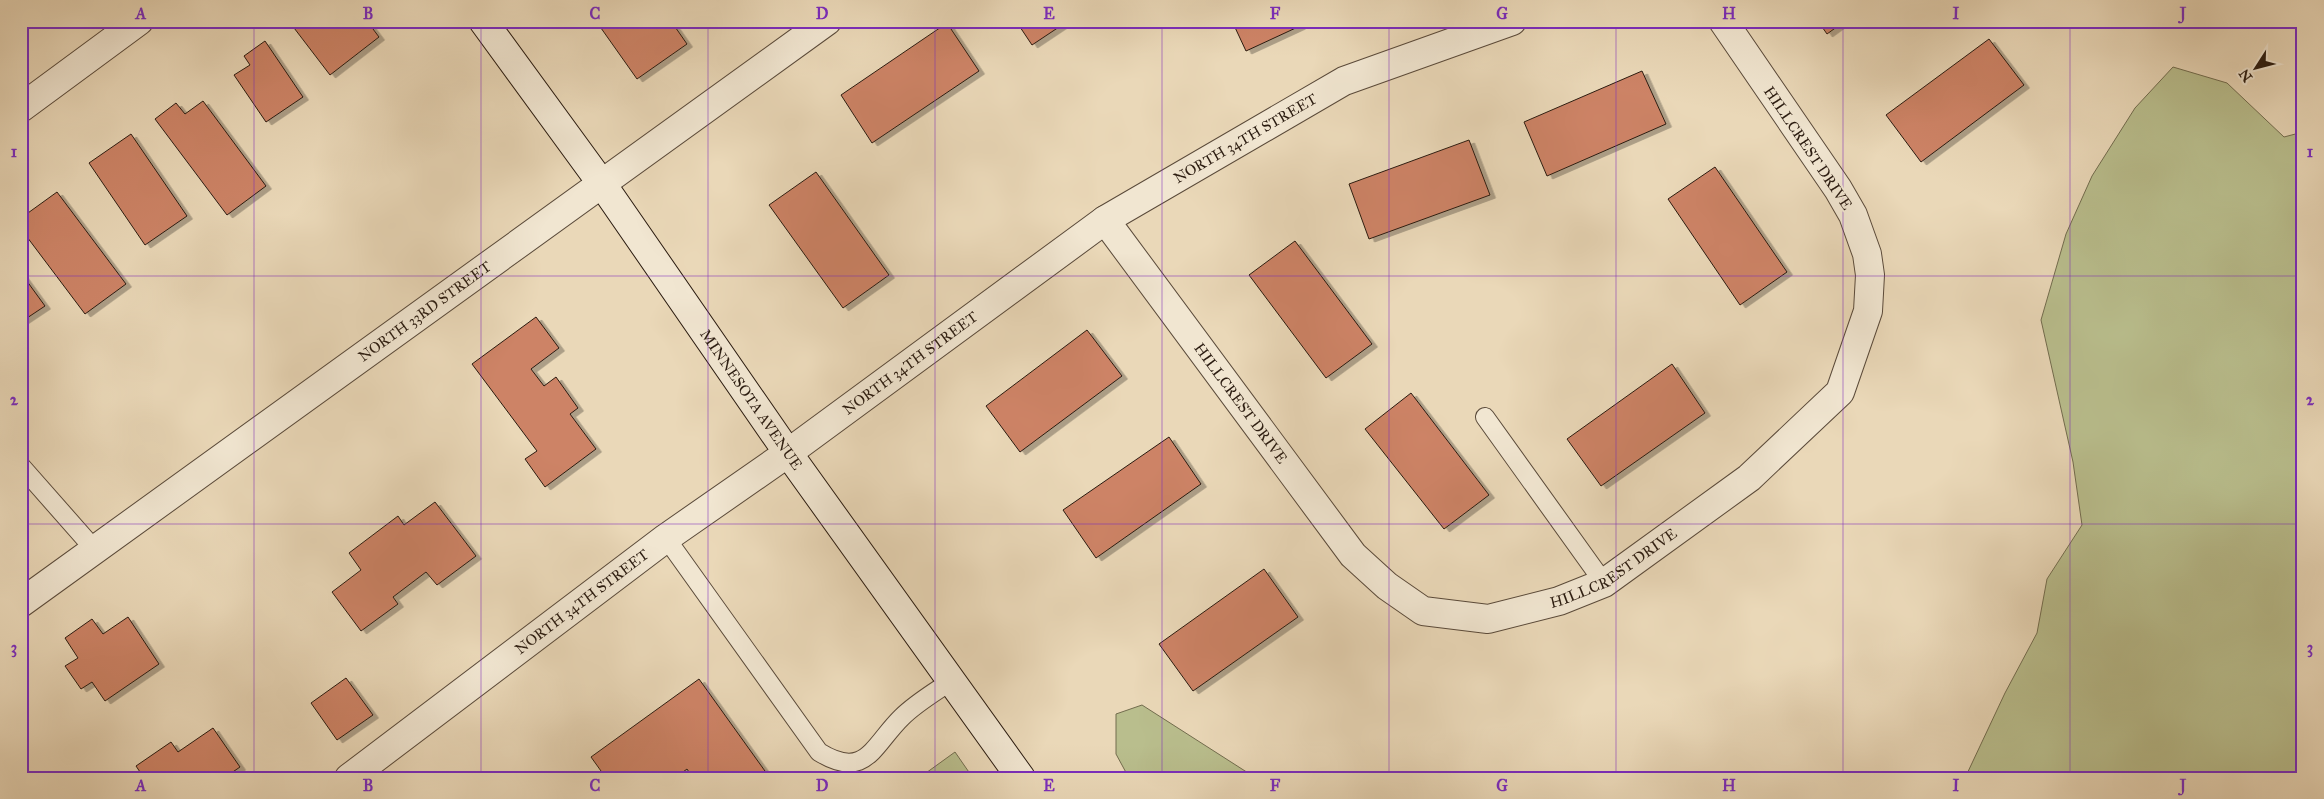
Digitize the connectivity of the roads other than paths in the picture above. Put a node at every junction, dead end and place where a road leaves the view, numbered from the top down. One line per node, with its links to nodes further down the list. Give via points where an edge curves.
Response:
1 (139, 21): 6 (street)
2 (483, 21): 7 (street, MINNESOTA AVENUE)
3 (827, 21): 7 (street, NORTH 33RD STREET)
4 (1512, 21): 8 (street, NORTH 34TH STREET, via 1344,81)
5 (1723, 21): 14 (street, HILLCREST DRIVE, via 1853,215 1867,254 1870,275 1868,311 1840,392 1749,478)
6 (21, 108)
7 (602, 184): 10 (street, MINNESOTA AVENUE); 13 (street, NORTH 33RD STREET)
8 (1105, 220): 10 (street, NORTH 34TH STREET); 14 (street, HILLCREST DRIVE, via 1353,555 1387,586 1424,610 1488,619 1559,602)
9 (1485, 417): 14 (lane)
10 (788, 452): 12 (street, NORTH 34TH STREET); 16 (street, MINNESOTA AVENUE)
11 (21, 466): 13 (lane)
12 (666, 538): 16 (lane, via 819,752 834,761 849,763 875,751 902,716); 17 (street, NORTH 34TH STREET)
13 (94, 550): 15 (street, NORTH 33RD STREET)
14 (1604, 583)
15 (21, 603)
16 (951, 681): 18 (street, MINNESOTA AVENUE)
17 (349, 778)
18 (1021, 778)

